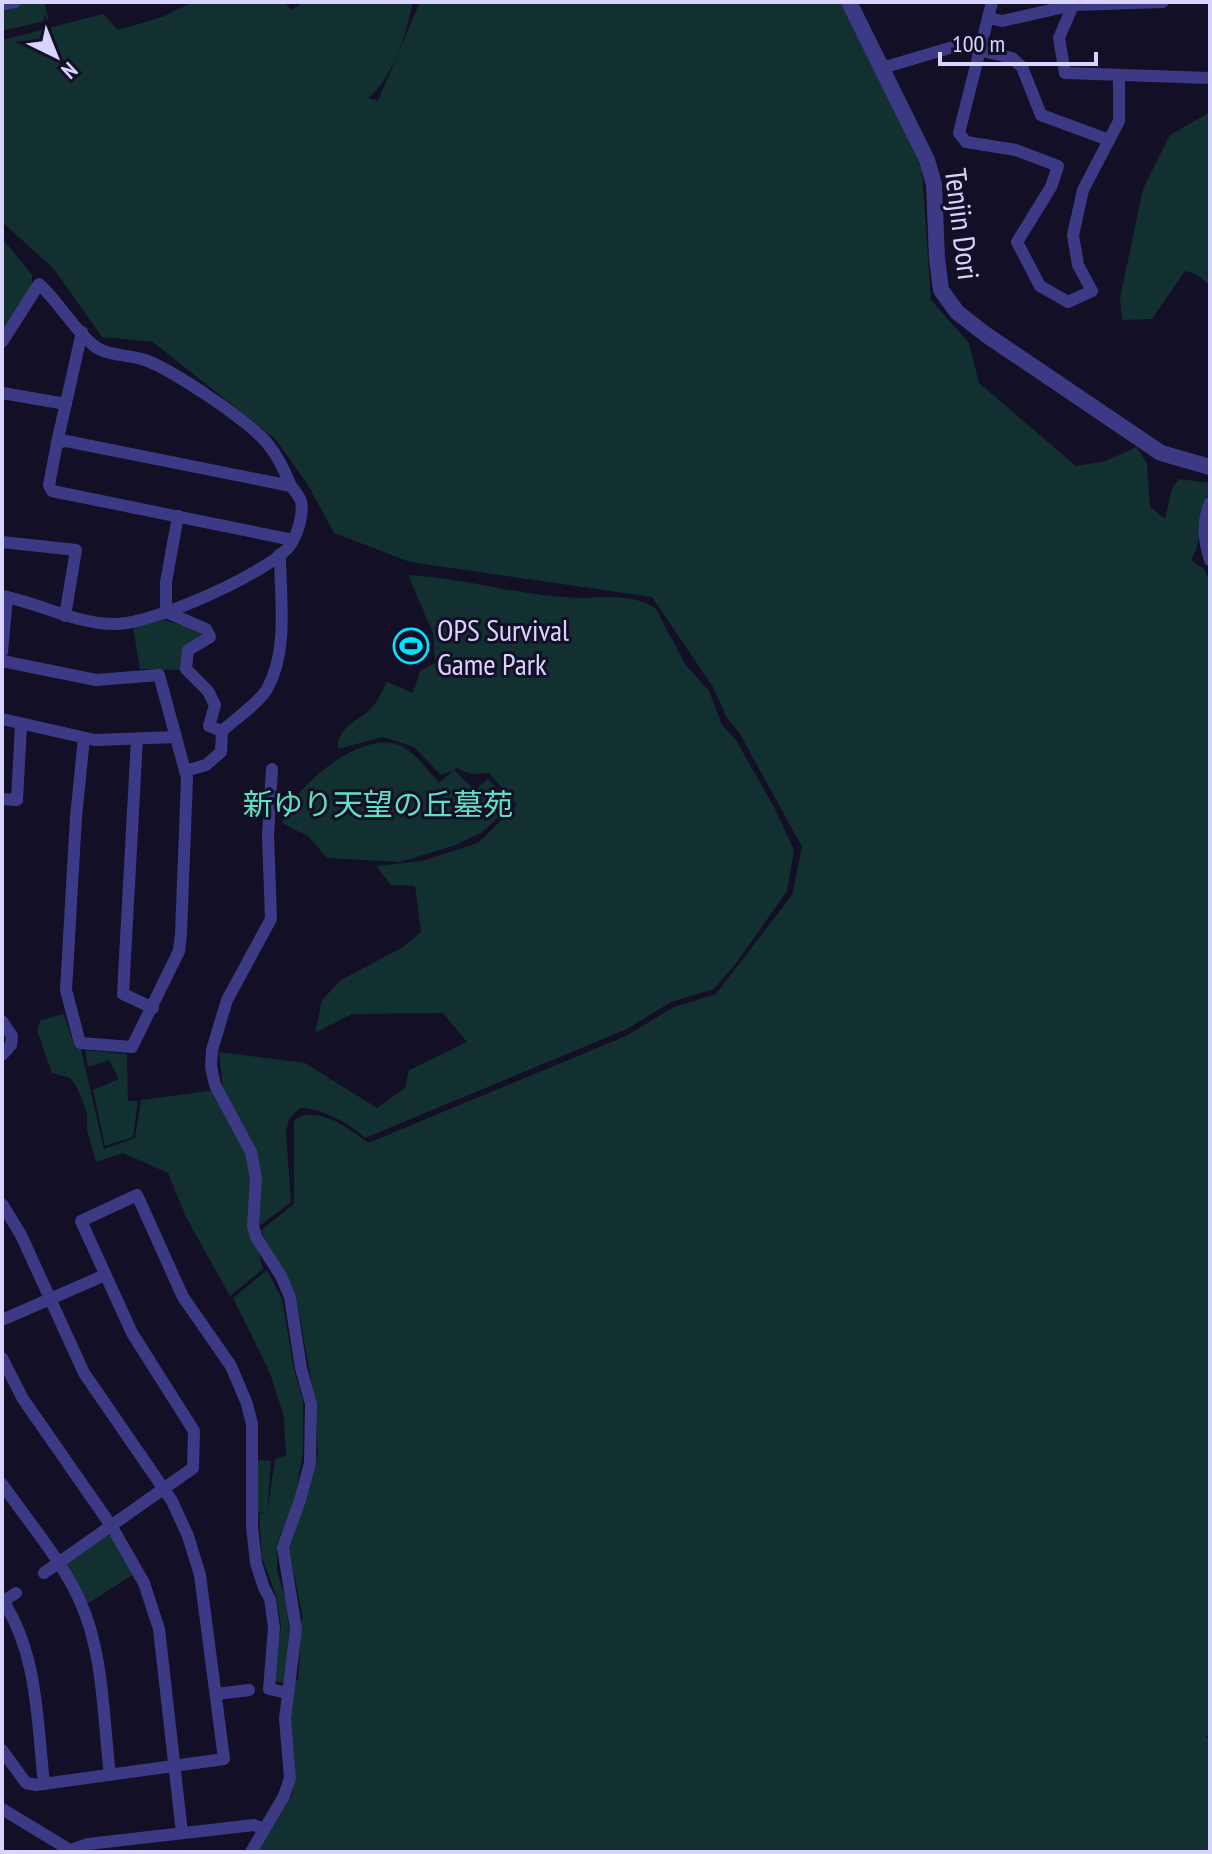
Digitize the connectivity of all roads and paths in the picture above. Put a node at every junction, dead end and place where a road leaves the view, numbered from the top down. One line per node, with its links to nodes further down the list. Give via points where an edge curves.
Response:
1 (15, 2): 5 (street)
2 (849, 2): 9 (street, Tenjin Dori)
3 (992, 2): 7 (street)
4 (1163, 2): 6 (street)
5 (2, 5)
6 (1073, 5): 7 (street, via 1002,21); 10 (street, via 1059,38 1065,73)
7 (989, 18): 8 (street)
8 (979, 51): 9 (street, via 953,47); 12 (street, via 1012,58 1022,67 1041,115); 12 (street, via 959,133 966,142 1016,150 1058,166 1017,242 1040,286 1068,302 1092,291 1078,265 1073,235 1083,190)
9 (882, 68): 18 (street, Tenjin Dori, via 931,172 938,277 947,301 985,334 1161,453)
10 (1119, 75): 11 (street); 12 (street, via 1119,121)
11 (1210, 78)
12 (1109, 140)
13 (82, 332): 14 (street, via 39,284); 16 (street); 19 (street, via 104,351 146,360 200,391 264,440)
14 (2, 342)
15 (2, 393): 16 (street)
16 (66, 404): 17 (street)
17 (57, 443): 19 (street); 21 (street, via 52,491)
18 (1210, 467)
19 (291, 486): 22 (street, via 301,500)
20 (1210, 503): 25 (street, via 1204,537)
21 (178, 516): 22 (street); 27 (street)
22 (293, 540): 24 (street)
23 (2, 542): 28 (street, via 76,550)
24 (280, 554): 27 (street, via 251,575); 33 (street, via 279,657 266,691)
25 (1210, 560)
26 (4, 597): 28 (street); 29 (street)
27 (166, 612): 28 (street, via 117,625); 33 (street, via 206,629 210,637 188,650 186,669 215,705 209,726)
28 (65, 616)
29 (2, 652)
30 (2, 661): 34 (street, via 96,680 159,675)
31 (2, 719): 32 (street)
32 (21, 725): 35 (street); 39 (street, via 17,800)
33 (222, 731): 38 (street, via 221,752 206,765)
34 (176, 737): 36 (street); 38 (street)
35 (84, 738): 36 (street); 40 (street, via 66,990 73,1024 80,1043 132,1047)
36 (137, 739): 40 (street, via 123,994)
37 (272, 769): 56 (street, via 271,919 227,1000 211,1067 215,1085 251,1152 256,1178 253,1226 290,1297 311,1404 310,1463 283,1547 296,1629)
38 (185, 771): 40 (street, via 179,951)
39 (2, 799)
40 (153, 1008)
41 (2, 1021): 42 (street, via 12,1036)
42 (2, 1055)
43 (2, 1204): 45 (street)
44 (105, 1275): 45 (street); 49 (street, via 132,1333 194,1431 193,1468); 56 (street, via 81,1221 137,1195 183,1297 231,1366 247,1404 256,1563 274,1628 269,1689)
45 (50, 1299): 46 (street); 49 (street, via 84,1373)
46 (2, 1320)
47 (2, 1358): 50 (street, via 23,1399)
48 (2, 1484): 51 (street)
49 (164, 1490): 50 (street); 57 (street, via 188,1536 200,1575)
50 (112, 1527): 51 (street); 59 (street, via 144,1583 159,1629)
51 (58, 1564): 52 (street); 60 (street, via 91,1629)
52 (44, 1573)
53 (16, 1593): 54 (street)
54 (3, 1601): 61 (street, via 18,1625 31,1668)
55 (249, 1690): 57 (street)
56 (288, 1693): 63 (street, via 290,1778)
57 (217, 1694): 59 (street, via 224,1759)
58 (2, 1750): 61 (street, via 26,1783)
59 (176, 1768): 60 (street); 64 (street)
60 (110, 1775): 61 (street)
61 (44, 1784)
62 (2, 1809): 65 (street)
63 (264, 1829): 64 (street, via 254,1825); 66 (street)
64 (182, 1833): 65 (street, via 88,1844)
65 (72, 1851)
66 (251, 1852)

